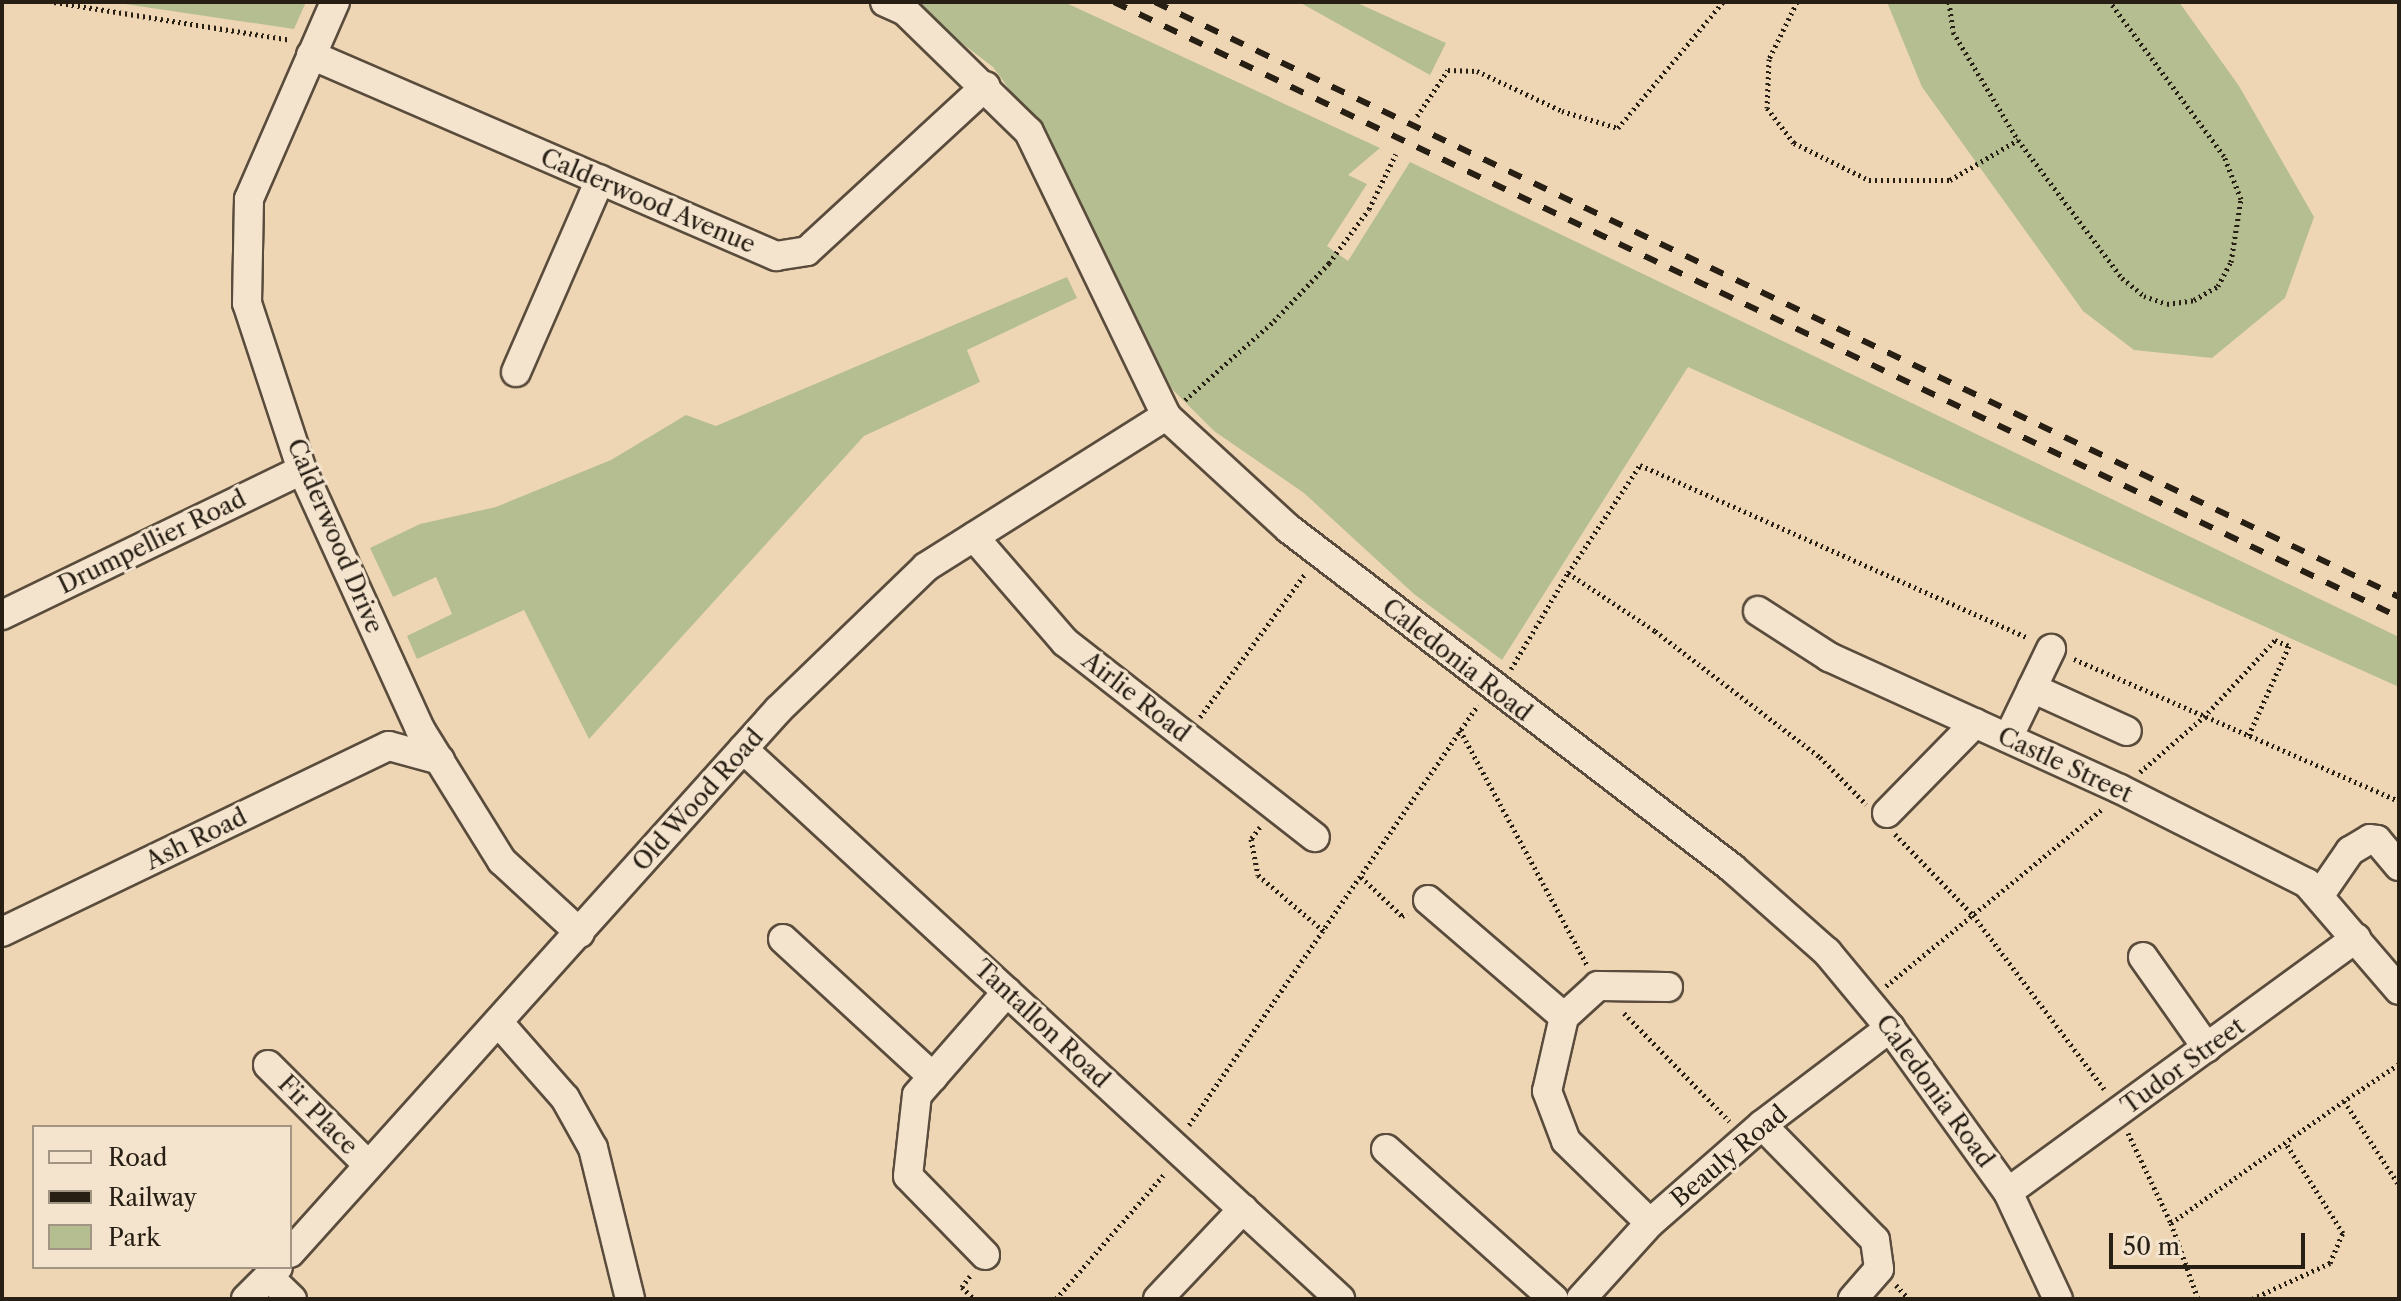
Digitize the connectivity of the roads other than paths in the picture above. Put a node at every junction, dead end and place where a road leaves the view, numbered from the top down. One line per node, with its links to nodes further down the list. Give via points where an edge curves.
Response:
1 (335, 2): 3 (street, Calderwood Drive)
2 (885, 2): 4 (street, Caledonia Road, via 905,11)
3 (301, 48): 5 (street, Calderwood Avenue); 8 (street, Calderwood Drive, via 249,199 247,303)
4 (986, 86): 5 (street, Calderwood Avenue, via 807,251 776,256); 7 (street, Caledonia Road, via 1029,132)
5 (600, 180): 6 (street)
6 (516, 372)
7 (1166, 416): 9 (street, Old Wood Road); 36 (street, Caledonia Road, via 1320,553 1732,868 1827,952)
8 (302, 470): 11 (street, Drumpellier Road); 14 (street, Calderwood Drive)
9 (974, 537): 19 (street, Old Wood Road, via 926,567); 22 (street, Airlie Road, via 1065,642)
10 (1758, 611): 15 (street, Castle Street, via 1829,657)
11 (2, 615)
12 (2051, 649): 13 (street)
13 (2032, 688): 16 (street); 17 (street)
14 (406, 699): 18 (street); 20 (street, Calderwood Drive)
15 (1975, 723): 17 (street, Castle Street); 21 (street)
16 (2127, 731)
17 (2008, 738): 24 (street, Castle Street, via 2307,883)
18 (389, 746): 20 (street); 26 (street, Ash Road)
19 (743, 749): 27 (street, Old Wood Road); 33 (street, Tantallon Road)
20 (440, 760): 27 (street, Calderwood Drive, via 502,861)
21 (1883, 817)
22 (1315, 837)
23 (2399, 866): 24 (street, via 2370,839 2350,851)
24 (2319, 896): 28 (street, Castle Street)
25 (1428, 900): 34 (street)
26 (2, 932)
27 (580, 933): 35 (street, Old Wood Road)
28 (2356, 938): 32 (street, Castle Street); 37 (street, Tudor Street)
29 (783, 939): 39 (street)
30 (2143, 957): 37 (street)
31 (1668, 987): 34 (street, via 1598,986)
32 (2399, 990)
33 (1007, 992): 39 (street); 44 (street, Tantallon Road)
34 (1564, 1017): 45 (street, via 1547,1091 1566,1141)
35 (499, 1023): 42 (street, Old Wood Road); 51 (street, via 565,1098 593,1148)
36 (1890, 1028): 40 (street, Beauly Road); 43 (street, Caledonia Road)
37 (2207, 1048): 43 (street, Tudor Street)
38 (268, 1065): 42 (street, Fir Place)
39 (933, 1077): 47 (street, via 917,1095 908,1176)
40 (1754, 1132): 45 (street, Beauly Road); 56 (street, via 1875,1240 1879,1269)
41 (1386, 1149): 54 (street)
42 (368, 1165): 46 (street, Old Wood Road)
43 (2008, 1192): 57 (street, Caledonia Road)
44 (1243, 1209): 52 (street); 53 (street, Tantallon Road)
45 (1650, 1223): 55 (street, Beauly Road)
46 (292, 1251)
47 (985, 1255)
48 (273, 1272): 49 (street); 50 (street)
49 (246, 1299)
50 (292, 1299)
51 (630, 1299)
52 (1158, 1299)
53 (1340, 1299)
54 (1554, 1299)
55 (1581, 1299)
56 (1853, 1299)
57 (2058, 1299)

